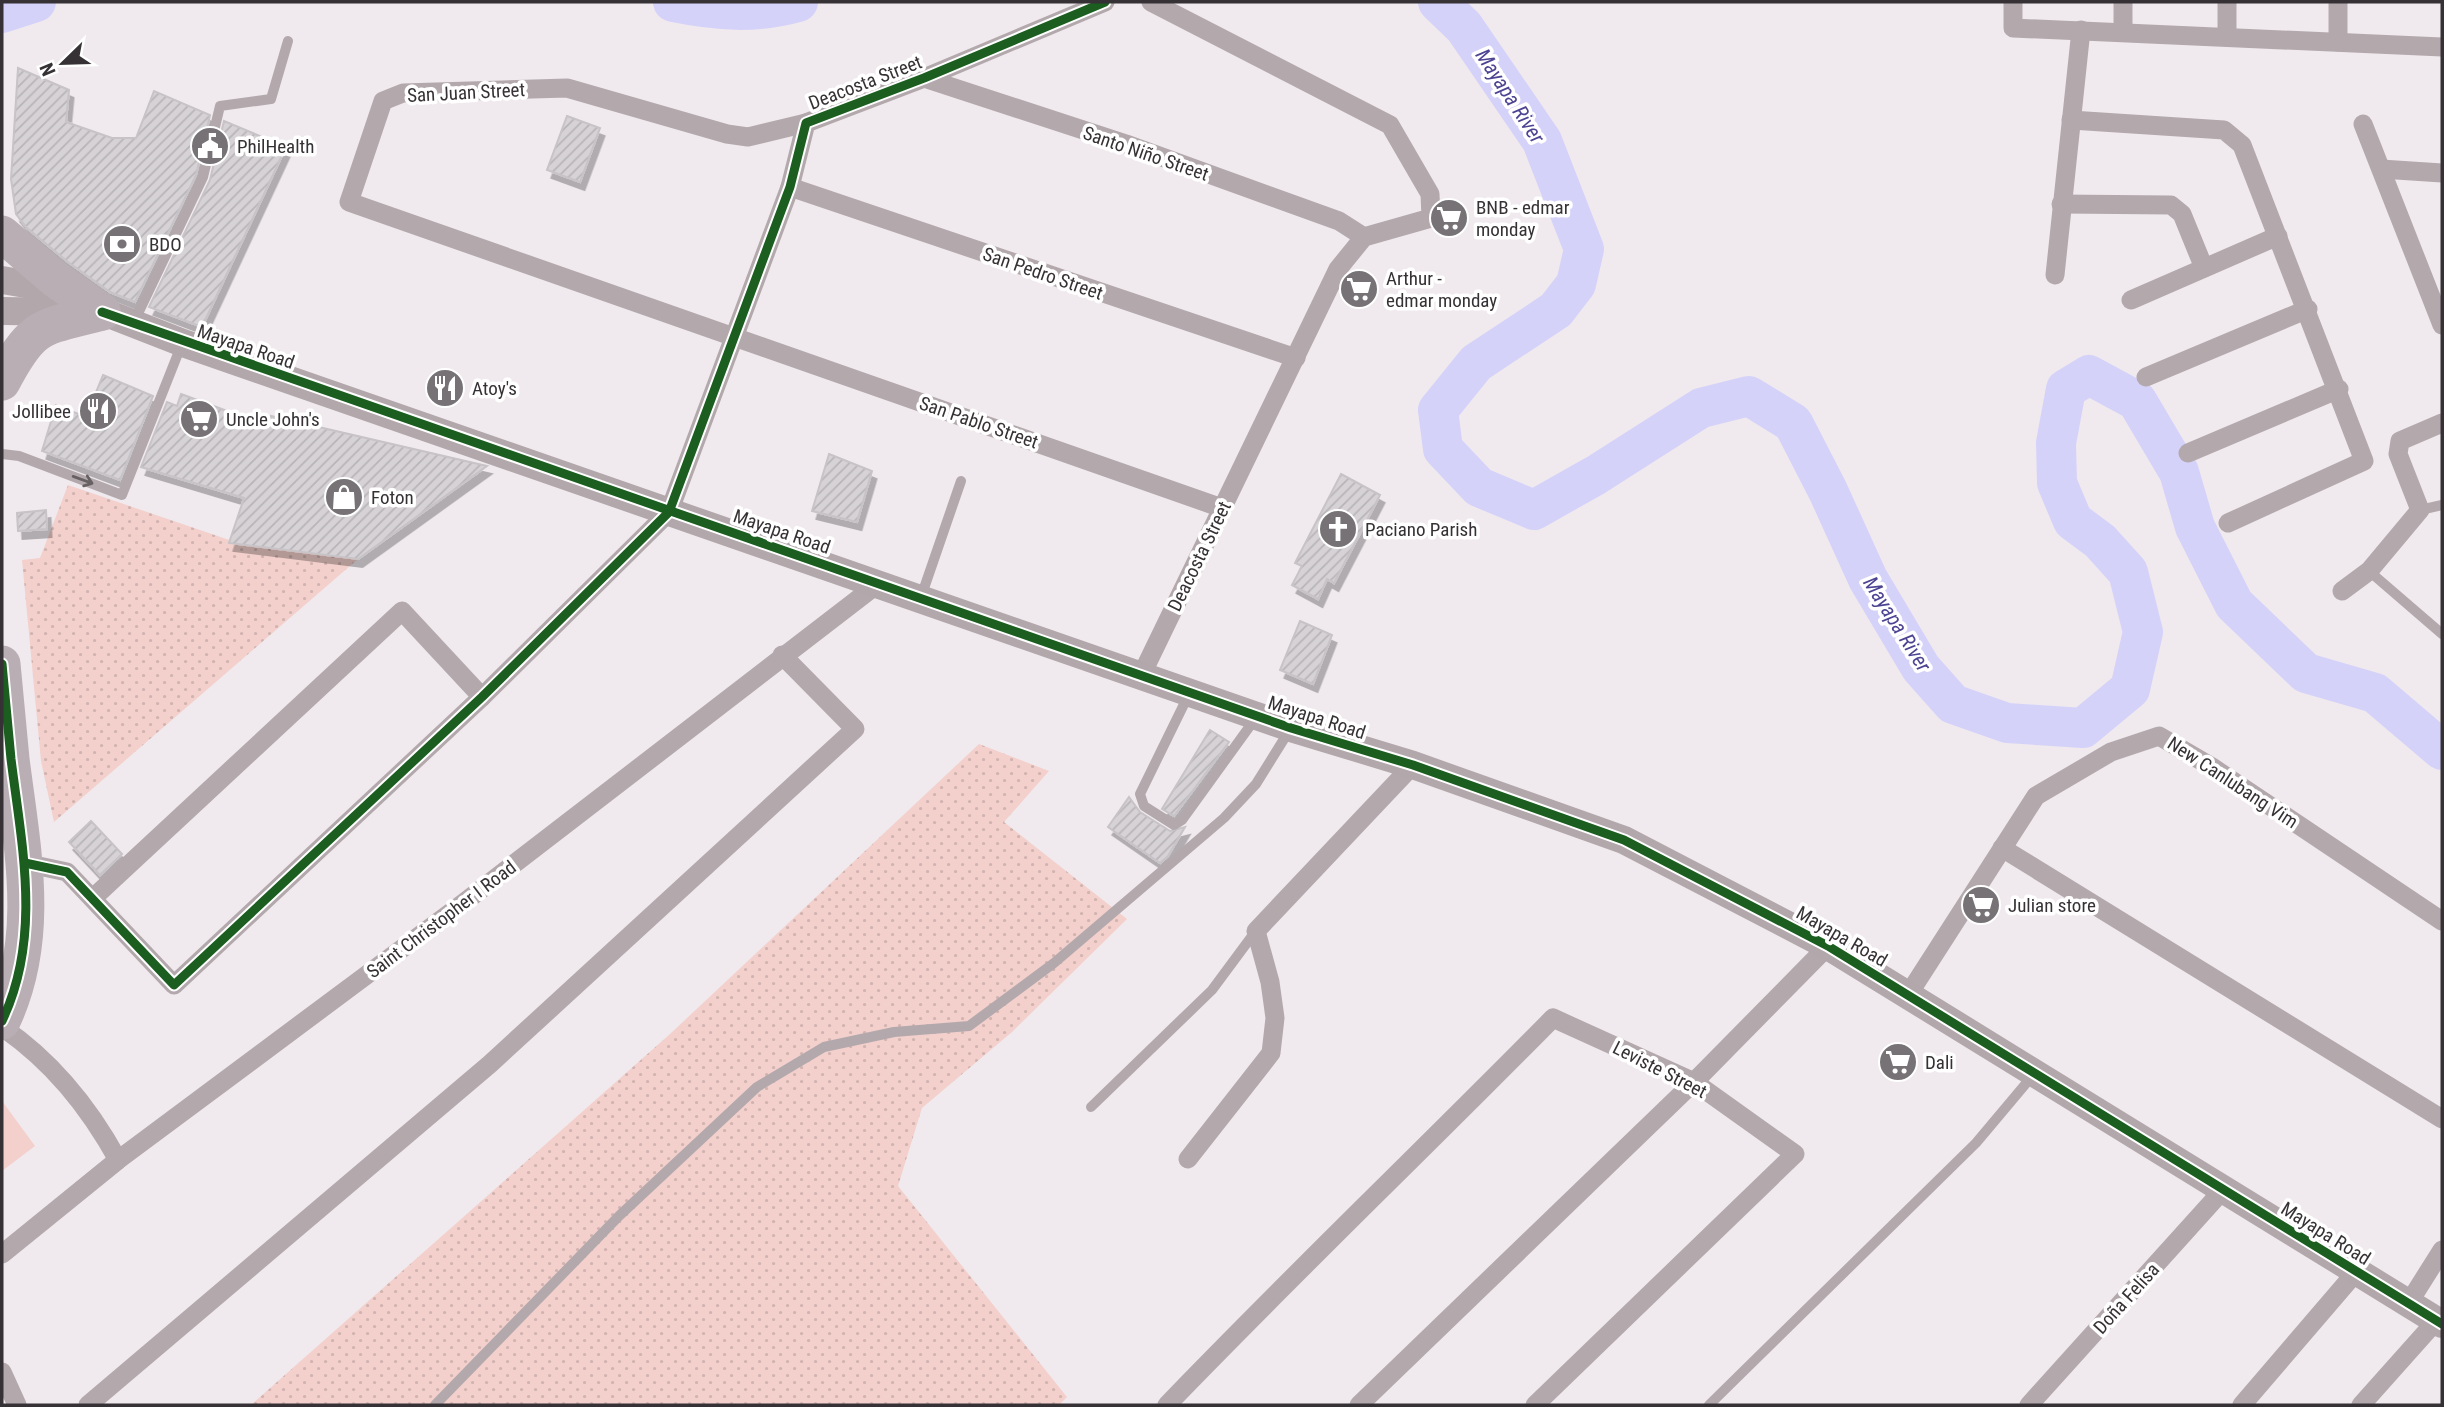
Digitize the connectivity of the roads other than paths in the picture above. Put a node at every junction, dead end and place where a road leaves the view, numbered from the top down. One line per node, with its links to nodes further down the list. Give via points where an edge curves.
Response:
1 (1105, 2): 13 (street, Deacosta Street)
2 (1151, 2): 23 (street, via 1390,125 1430,194 1431,218)
3 (2012, 2): 7 (street, via 2012,28)
4 (2123, 2): 8 (street)
5 (2227, 2): 9 (street)
6 (2338, 2): 11 (street)
7 (2081, 30): 8 (street); 14 (street)
8 (2123, 32): 9 (street)
9 (2227, 37): 11 (street)
10 (288, 41): 30 (lane, via 271,99 220,106 203,177)
11 (2338, 42): 12 (street)
12 (2442, 47)
13 (924, 78): 15 (street, Deacosta Street); 23 (street, Santo Niño Street, via 1126,144 1339,221)
14 (2071, 120): 20 (street); 22 (street, via 2224,130 2242,145)
15 (806, 123): 19 (street, Deacosta Street); 32 (street, San Juan Street, via 748,137 567,88 403,93 383,101 349,202)
16 (2363, 124): 17 (street)
17 (2381, 169): 18 (street); 31 (street)
18 (2442, 173)
19 (790, 187): 32 (street, Deacosta Street); 34 (street, San Pedro Street)
20 (2061, 204): 24 (street, via 2171,205 2182,214); 25 (street)
21 (2, 234): 30 (highway, via 55,279)
22 (2278, 236): 24 (street); 28 (street)
23 (1364, 237): 34 (street, Deacosta Street, via 1338,269)
24 (2204, 268): 27 (street)
25 (2055, 275)
26 (2, 280): 30 (main road, Mayapa Road, via 37,285)
27 (2131, 300)
28 (2308, 309): 35 (street); 37 (street)
29 (2, 311): 30 (main road, Mayapa Road)
30 (118, 318): 33 (main road, Mayapa Road); 36 (highway, via 33,334 18,350)
31 (2442, 325)
32 (736, 337): 43 (street, San Pablo Street); 45 (street, Deacosta Street)
33 (183, 342): 40 (lane, one-way to 33, via 19,456 122,495); 45 (main road, Mayapa Road)
34 (1296, 358): 43 (street, Deacosta Street)
35 (2146, 377)
36 (2, 382)
37 (2339, 389): 39 (street); 46 (street, via 2365,457 2362,463)
38 (2442, 423): 44 (street, via 2400,440 2398,454)
39 (2188, 453)
40 (2, 454)
41 (961, 481): 50 (lane)
42 (2442, 505): 44 (lane)
43 (1222, 508): 54 (street, Deacosta Street)
44 (2420, 510): 47 (street)
45 (669, 512): 48 (main road, Mayapa Road); 56 (street)
46 (2228, 523)
47 (2369, 571): 49 (street); 51 (lane)
48 (879, 583): 50 (main road, Mayapa Road); 52 (street, Saint Christopher I Road)
49 (2342, 591)
50 (921, 598): 54 (main road, Mayapa Road)
51 (2442, 634)
52 (782, 655): 75 (street, Saint Christopher I Road, via 462,904); 84 (street, via 855,729 490,1064)
53 (2, 664): 59 (highway)
54 (1142, 674): 55 (main road, Mayapa Road)
55 (1190, 692): 57 (main road, Mayapa Road); 57 (lane, via 1140,794 1144,806 1174,825)
56 (482, 697): 63 (street, via 402,611); 63 (street, via 174,985)
57 (1257, 716): 58 (main road, Mayapa Road)
58 (1291, 728): 60 (main road, Mayapa Road); 85 (lane, via 1256,785 1224,818 1054,963 969,1026 894,1032 824,1047 757,1087 619,1216)
59 (7, 761): 61 (highway)
60 (1413, 765): 65 (street); 66 (main road, Mayapa Road, via 1624,840)
61 (20, 843): 63 (street, via 67,872); 68 (highway, via 25,943)
62 (2002, 848): 64 (street, New Canlubang Vim, via 2036,796 2111,752 2159,736); 67 (street, New Canlubang Vim); 73 (street)
63 (93, 898)
64 (2442, 920)
65 (1256, 931): 72 (lane, via 1212,990); 74 (street, via 1275,1018 1271,1052)
66 (1828, 946): 67 (main road, Mayapa Road); 71 (street)
67 (1908, 995): 70 (main road, Mayapa Road)
68 (2, 1021)
69 (2, 1027): 75 (street, via 31,1047 70,1088)
70 (2034, 1074): 76 (main road, Mayapa Road); 89 (lane, via 1976,1143)
71 (1694, 1082): 86 (street, Leviste Street, via 1553,1018); 87 (street); 88 (street, Leviste Street, via 1795,1154)
72 (1091, 1107)
73 (2442, 1119)
74 (1188, 1159)
75 (118, 1160): 78 (street, Saint Christopher I Road)
76 (2223, 1190): 79 (main road, Mayapa Road); 90 (street, Doña Felisa)
77 (2442, 1250): 80 (street)
78 (2, 1254)
79 (2356, 1272): 80 (main road, Mayapa Road); 91 (street)
80 (2408, 1304): 81 (main road, Mayapa Road)
81 (2439, 1322): 92 (street)
82 (2, 1372): 83 (street)
83 (17, 1405)
84 (88, 1405)
85 (435, 1405)
86 (1167, 1405)
87 (1359, 1405)
88 (1535, 1405)
89 (1709, 1405)
90 (2029, 1405)
91 (2242, 1405)
92 (2361, 1405)

